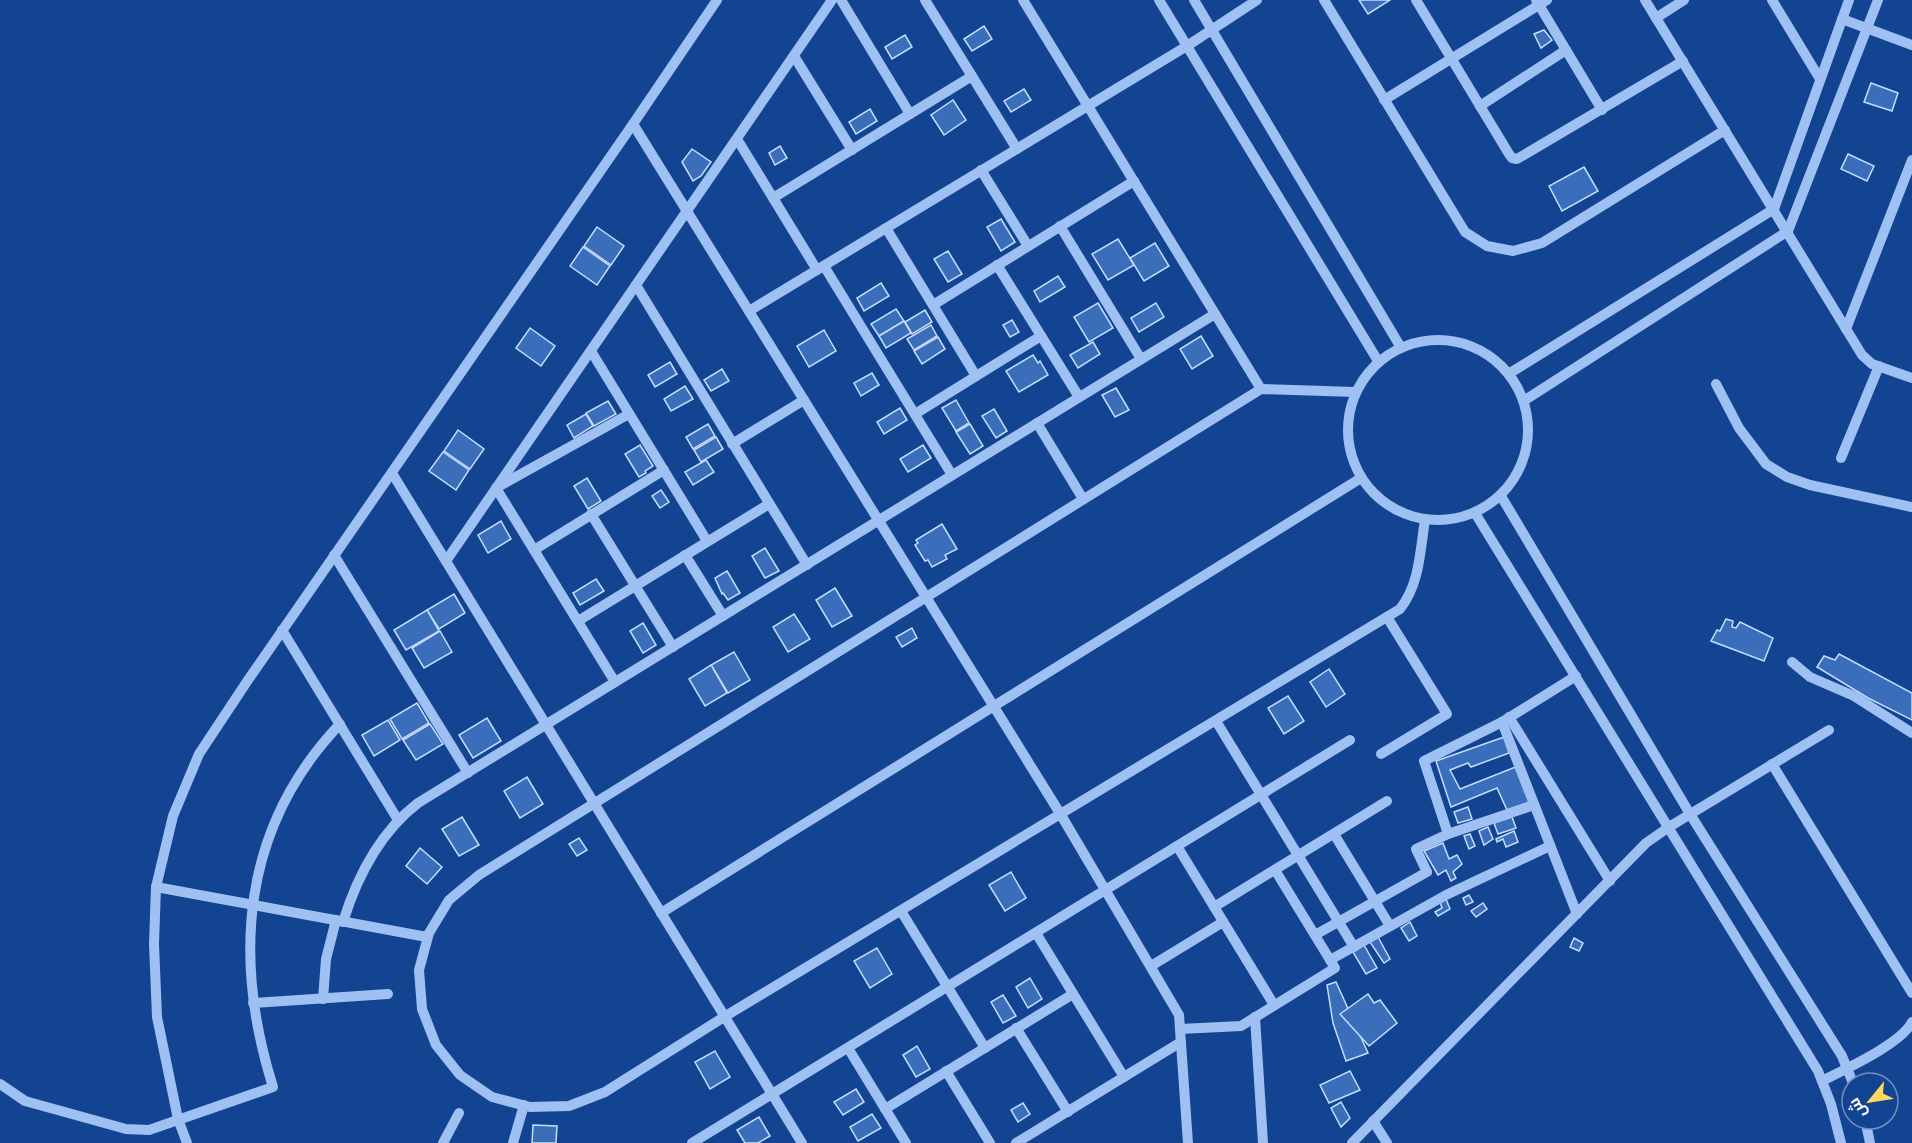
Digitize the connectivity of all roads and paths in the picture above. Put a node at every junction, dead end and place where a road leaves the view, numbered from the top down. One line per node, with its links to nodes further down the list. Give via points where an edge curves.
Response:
1 (717, 0): 34 (street)
2 (832, 0): 24 (street)
3 (840, 0): 33 (street)
4 (926, 0): 27 (street)
5 (1023, 0): 30 (street)
6 (1160, 0): 22 (street)
7 (1194, 0): 19 (street)
8 (1257, 0): 19 (street)
9 (1324, 0): 29 (street)
10 (1416, 0): 25 (street)
11 (1645, 0): 17 (street)
12 (1684, 0): 17 (street)
13 (1772, 0): 28 (street)
14 (1849, 0): 18 (street)
15 (1878, 0): 20 (street)
16 (1541, 2): 23 (street); 25 (street)
17 (1656, 18): 26 (street)
18 (1842, 19): 20 (street); 28 (street)
19 (1212, 29): 22 (street); 58 (street)
20 (1868, 30): 21 (street); 48 (street)
21 (1912, 45)
22 (1187, 46): 30 (street); 61 (street)
23 (1566, 50): 31 (street); 32 (street)
24 (794, 56): 36 (street); 38 (street)
25 (1452, 60): 29 (street); 31 (street)
26 (1683, 61): 32 (street); 35 (street)
27 (972, 76): 33 (street); 37 (street)
28 (1820, 79): 44 (street)
29 (1384, 99): 35 (street, via 1465,232 1487,246 1513,251 1542,243)
30 (1088, 106): 37 (street); 41 (street)
31 (1480, 106): 32 (street, via 1509,154 1517,159)
32 (1602, 110)
33 (910, 114): 38 (street)
34 (633, 124): 45 (street); 78 (street)
35 (1725, 130): 44 (street)
36 (737, 139): 43 (street); 45 (street)
37 (1017, 149): 40 (street)
38 (852, 150): 43 (street)
39 (1912, 160): 42 (street)
40 (981, 171): 47 (street); 49 (street)
41 (1134, 181): 46 (street); 55 (street)
42 (1907, 192): 56 (street)
43 (773, 198): 51 (street)
44 (1774, 209): 48 (street); 63 (street)
45 (687, 211): 52 (street); 54 (street)
46 (1060, 226): 49 (street); 60 (street)
47 (886, 228): 51 (street); 53 (street)
48 (1788, 231): 56 (street); 71 (street)
49 (1028, 246): 50 (street)
50 (997, 265): 53 (street); 57 (street)
51 (820, 268): 54 (street); 73 (street)
52 (636, 285): 59 (street); 75 (street)
53 (933, 305): 64 (street)
54 (749, 311): 70 (street)
55 (1215, 314): 60 (street); 67 (street)
56 (1846, 329): 62 (street, via 1862,355)
57 (1041, 336): 64 (street); 69 (street)
58 (1401, 346): 61 (street); 63 (street, via 1430,339 1460,341 1487,353)
59 (591, 351): 72 (street); 81 (street)
60 (1141, 359): 69 (street)
61 (1378, 361): 68 (street)
62 (1879, 366): 65 (street); 76 (street)
63 (1510, 373): 71 (street)
64 (976, 376): 73 (street)
65 (1912, 378)
66 (1716, 384): 85 (street, via 1739,428 1766,464 1780,473 1810,485)
67 (1261, 389): 68 (street); 83 (street)
68 (1355, 392): 80 (street, via 1348,421 1349,440)
69 (1078, 397): 74 (street)
70 (804, 400): 75 (street); 88 (street)
71 (1524, 400): 82 (street, via 1529,426 1527,452 1517,476)
72 (629, 414): 77 (street); 81 (street)
73 (915, 414): 79 (street)
74 (1037, 423): 79 (street); 83 (street)
75 (732, 444): 84 (street)
76 (1841, 458)
77 (664, 470): 87 (street); 90 (street)
78 (392, 473): 92 (street); 94 (street)
79 (952, 475): 88 (street)
80 (1361, 478): 89 (street, via 1380,500 1405,515); 106 (street)
81 (496, 488): 91 (street); 94 (street)
82 (1501, 496): 86 (street); 121 (street)
83 (1083, 499): 97 (street)
84 (769, 504): 90 (street); 95 (street)
85 (1912, 507)
86 (1475, 513): 89 (street, via 1455,519); 104 (street)
87 (591, 514): 91 (street); 96 (street)
88 (879, 520): 95 (street); 97 (street)
89 (1425, 520): 99 (street, via 1409,597)
90 (707, 541): 93 (street)
91 (534, 550): 100 (street)
92 (334, 555): 101 (street); 116 (street)
93 (686, 555): 96 (street); 98 (street)
94 (446, 561): 110 (street)
95 (807, 565): 98 (street)
96 (635, 586): 100 (street); 102 (street)
97 (926, 597): 106 (street); 119 (street)
98 (723, 616): 102 (street)
99 (1387, 617): 108 (street); 114 (street, via 1447,714)
100 (578, 621): 105 (street)
101 (282, 630): 109 (street); 132 (street, via 199,754 173,816)
102 (673, 647): 105 (street)
103 (1792, 662): 112 (street)
104 (1576, 676): 107 (street); 124 (street)
105 (615, 682): 110 (street)
106 (994, 706): 122 (street); 138 (street)
107 (1506, 719): 120 (street); 126 (street, via 1424,761); 131 (street)
108 (1215, 721): 117 (street); 122 (street)
109 (340, 724): 123 (street); 135 (street, via 307,762 281,805 263,854)
110 (546, 725): 116 (street); 119 (street)
111 (1829, 729): 115 (street)
112 (1912, 733)
113 (1350, 740): 117 (street)
114 (1381, 754)
115 (1772, 765): 121 (street); 151 (street)
116 (468, 773): 123 (street)
117 (1261, 795): 127 (street); 129 (street)
118 (1387, 801): 125 (street)
119 (593, 802): 138 (street); 146 (street, via 479,874 449,900)
120 (1534, 805): 126 (street); 128 (street)
121 (1690, 814): 124 (street); 165 (street)
122 (1061, 815): 133 (street); 137 (street)
123 (398, 820): 140 (street, via 364,869)
124 (1669, 827): 131 (street, via 1646,843); 169 (street)
125 (1334, 834): 129 (street); 134 (street)
126 (1448, 834): 134 (street, via 1416,849 1427,872)
127 (1177, 846): 133 (street); 136 (street)
128 (1550, 846): 139 (street); 143 (street)
129 (1298, 856): 130 (street); 141 (street)
130 (1275, 870): 136 (street); 145 (street)
131 (1610, 881): 139 (street)
132 (156, 887): 135 (street); 176 (street, via 157,1017)
133 (1106, 890): 144 (street); 149 (street)
134 (1375, 901): 141 (street); 143 (street)
135 (253, 905): 140 (street); 155 (street)
136 (1214, 907): 142 (street)
137 (901, 911): 150 (street); 157 (street)
138 (661, 913): 157 (street)
139 (1577, 914): 177 (street)
140 (339, 921): 146 (street); 154 (street, via 326,959)
141 (1338, 921): 145 (street); 147 (street)
142 (1223, 922): 149 (street); 156 (street)
143 (1390, 926): 147 (street)
144 (1036, 933): 150 (street); 153 (street)
145 (1315, 935): 148 (street)
146 (427, 937): 172 (street, via 419,970 421,999 436,1045 460,1075 492,1096)
147 (1354, 947): 148 (street)
148 (1330, 960): 156 (street, via 1335,968)
149 (1151, 966): 161 (street, via 1179,1014)
150 (948, 987): 163 (street); 164 (street)
151 (1912, 993)
152 (388, 994): 154 (street)
153 (1073, 994): 160 (street); 168 (street)
154 (323, 999): 155 (street)
155 (253, 1003): 176 (street, via 273,1087)
156 (1274, 1005): 158 (street)
157 (724, 1017): 171 (street); 172 (street, via 605,1092 569,1106)
158 (1255, 1017): 161 (street, via 1241,1026); 187 (street)
159 (1912, 1022): 165 (street, via 1902,1036)
160 (1016, 1028): 164 (street); 174 (street)
161 (1180, 1029): 162 (street)
162 (1181, 1042): 168 (street); 186 (street)
163 (848, 1048): 171 (street); 173 (street)
164 (985, 1048): 166 (street)
165 (1847, 1068): 167 (street); 169 (street)
166 (946, 1071): 173 (street); 184 (street)
167 (1848, 1071)
168 (1124, 1077): 174 (street)
169 (1822, 1081): 190 (street)
170 (0, 1084): 176 (street, via 26,1101 126,1129 149,1130)
171 (772, 1094): 181 (street); 182 (street)
172 (524, 1105): 180 (street)
173 (885, 1109): 183 (street)
174 (1068, 1112): 185 (street)
175 (459, 1113): 179 (street)
176 (178, 1119): 178 (street)
177 (1373, 1121): 188 (street); 189 (street)
178 (187, 1143)
179 (443, 1143)
180 (513, 1143)
181 (694, 1143)
182 (802, 1143)
183 (906, 1143)
184 (990, 1143)
185 (1016, 1143)
186 (1188, 1143)
187 (1263, 1143)
188 (1352, 1143)
189 (1387, 1143)
190 (1841, 1143)

